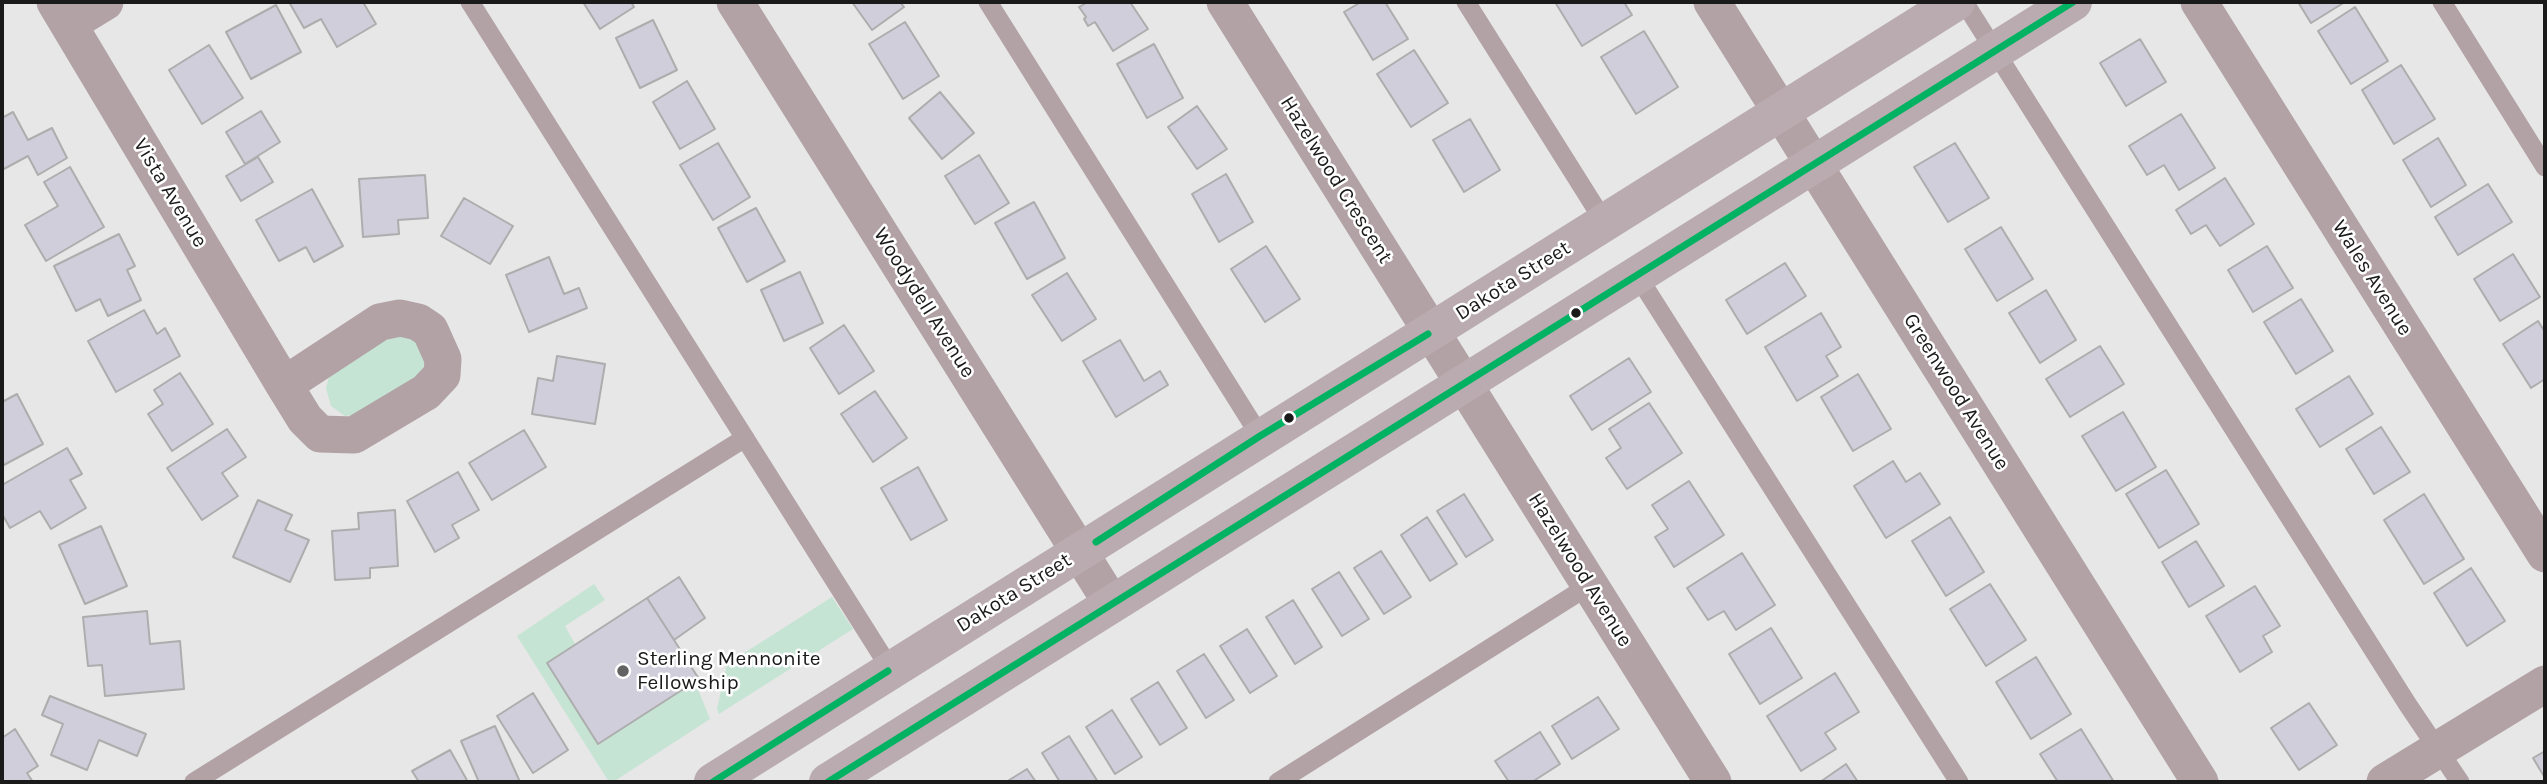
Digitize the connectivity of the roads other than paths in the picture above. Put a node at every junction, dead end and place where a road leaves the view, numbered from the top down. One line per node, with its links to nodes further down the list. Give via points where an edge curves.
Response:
1 (105, 2): 13 (street)
2 (470, 2): 23 (lane)
3 (735, 2): 24 (street, Woodydell Avenue)
4 (988, 2): 22 (lane)
5 (1225, 2): 20 (street, Hazelwood Crescent)
6 (1466, 2): 18 (lane)
7 (1712, 2): 15 (street, Greenwood Avenue)
8 (1956, 2): 15 (main road, Dakota Street)
9 (1964, 2): 14 (lane)
10 (2073, 2): 14 (main road, Dakota Street)
11 (2199, 2): 25 (street, Wales Avenue)
12 (2442, 2): 17 (lane)
13 (62, 13): 21 (street, Vista Avenue)
14 (1994, 50): 16 (main road, Dakota Street); 30 (lane, via 2408,705)
15 (1782, 112): 16 (street, Greenwood Avenue); 18 (main road, Dakota Street)
16 (1814, 164): 19 (main road, Dakota Street); 37 (street, Greenwood Avenue)
17 (2545, 167)
18 (1605, 223): 20 (main road, Dakota Street)
19 (1637, 275): 20 (main road, Dakota Street); 36 (lane)
20 (1447, 358): 22 (main road, Dakota Street); 26 (street, Hazelwood Avenue); 27 (main road, Dakota Street)
21 (284, 385)
22 (1260, 436): 24 (main road, Dakota Street)
23 (745, 438): 28 (lane); 33 (lane)
24 (1080, 552): 27 (street, Woodydell Avenue); 28 (main road, Dakota Street)
25 (2545, 554)
26 (1590, 585): 31 (street, Hazelwood Avenue); 35 (lane)
27 (1112, 604): 34 (main road, Dakota Street)
28 (891, 670): 32 (main road, Dakota Street)
29 (2545, 684): 30 (street)
30 (2439, 747): 38 (street); 39 (lane)
31 (1698, 777)
32 (727, 779)
33 (194, 782)
34 (828, 782)
35 (1278, 782)
36 (1959, 782)
37 (2200, 782)
38 (2385, 782)
39 (2460, 782)

